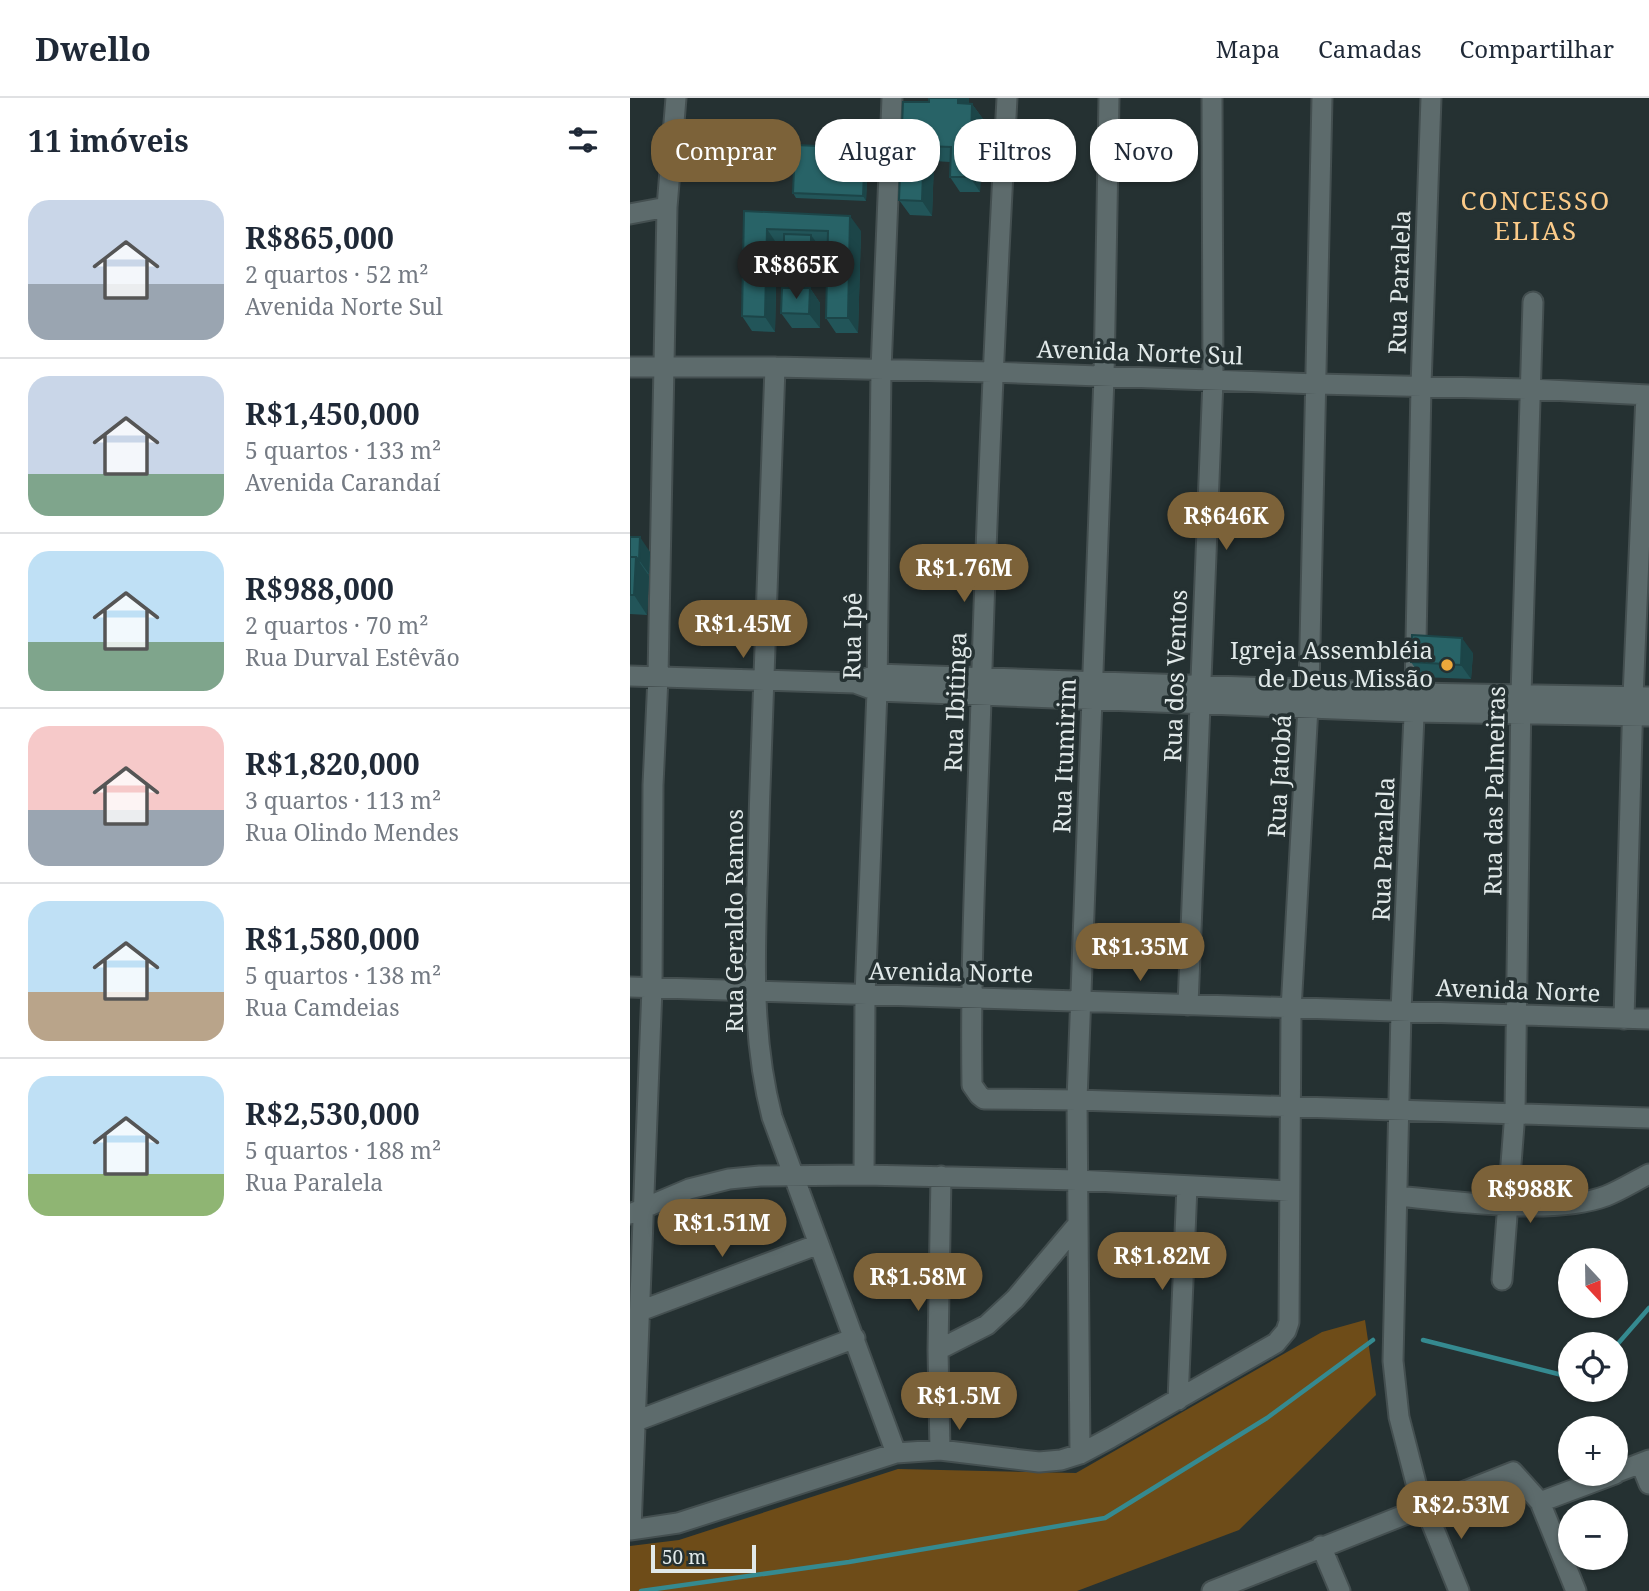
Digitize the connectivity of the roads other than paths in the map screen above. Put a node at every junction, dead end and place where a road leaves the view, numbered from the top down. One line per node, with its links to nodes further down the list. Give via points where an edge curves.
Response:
1 (676, 98): 8 (street)
2 (892, 98): 14 (street, Rua Ipê)
3 (1007, 98): 15 (street, Rua Ibitinga)
4 (1109, 98): 16 (street, Rua Itumirim)
5 (1213, 98): 17 (street, Rua dos Ventos)
6 (1322, 98): 18 (street, Rua Jatobá)
7 (1431, 98): 19 (street, Rua Paralela)
8 (667, 207): 9 (street); 11 (street)
9 (630, 214)
10 (1533, 302): 20 (street, Rua das Palmeiras)
11 (663, 365): 12 (street, Avenida Norte Sul); 13 (street, Avenida Norte Sul); 23 (street)
12 (630, 366)
13 (775, 366): 14 (street, Avenida Norte Sul); 24 (street, Rua Geraldo Ramos)
14 (881, 370): 15 (street, Avenida Norte Sul); 25 (street, Rua Ipê)
15 (992, 372): 16 (street, Avenida Norte Sul); 26 (street, Rua Ibitinga)
16 (1104, 377): 17 (street, Avenida Norte Sul); 27 (street, Rua Itumirim)
17 (1213, 380): 18 (street, Avenida Norte Sul); 28 (street, Rua dos Ventos)
18 (1317, 384): 19 (street, Avenida Norte Sul); 29 (street, Rua Jatobá)
19 (1421, 386): 20 (street, Avenida Norte Sul); 30 (street, Rua Paralela)
20 (1530, 389): 21 (street, Avenida Norte Sul); 31 (street, Rua das Palmeiras)
21 (1647, 395): 32 (street)
22 (630, 676): 23 (street)
23 (658, 677): 24 (street); 34 (street)
24 (762, 681): 25 (street); 35 (street, Rua Geraldo Ramos)
25 (877, 683): 26 (street); 36 (street, Rua Ipê)
26 (981, 687): 27 (street); 37 (street, Rua Ibitinga)
27 (1092, 690): 28 (street); 38 (street, Rua Itumirim)
28 (1200, 693): 29 (street); 39 (street, Rua dos Ventos)
29 (1308, 698): 30 (street); 40 (street, Rua Jatobá)
30 (1415, 703): 31 (street); 41 (street, Rua Paralela)
31 (1521, 704): 32 (street); 42 (street, Rua das Palmeiras)
32 (1641, 706): 43 (street)
33 (630, 987): 34 (street, Avenida Norte)
34 (652, 988): 35 (street, Avenida Norte); 59 (street)
35 (755, 991): 36 (street, Avenida Norte); 52 (street, Rua Geraldo Ramos, via 765,1090)
36 (864, 996): 37 (street, Avenida Norte); 51 (street, Rua Ipê)
37 (971, 998): 38 (street, Avenida Norte); 45 (street, Rua Ibitinga, via 972,1085 979,1096)
38 (1081, 1001): 39 (street, Avenida Norte); 45 (street, Rua Itumirim)
39 (1188, 1005): 40 (street, Avenida Norte)
40 (1291, 1010): 41 (street, Avenida Norte); 46 (street, Rua Jatobá)
41 (1401, 1011): 42 (street, Avenida Norte); 47 (street, Rua Paralela)
42 (1517, 1016): 43 (street, Avenida Norte); 48 (street, Rua das Palmeiras)
43 (1624, 1019): 44 (street, Avenida Norte)
44 (1649, 1019)
45 (1077, 1100): 46 (street); 54 (street, Rua Itumirim)
46 (1290, 1107): 47 (street); 56 (street, Rua Jatobá)
47 (1399, 1110): 48 (street); 57 (street, Rua Paralela)
48 (1515, 1112): 49 (street); 58 (street, Rua das Palmeiras)
49 (1649, 1118)
50 (1649, 1174): 58 (street, via 1605,1196 1566,1205)
51 (864, 1175): 52 (street); 53 (street)
52 (794, 1176): 59 (street, via 729,1179); 61 (street, Rua Geraldo Ramos)
53 (941, 1176): 54 (street); 65 (street)
54 (1077, 1180): 55 (street); 60 (street, Rua Itumirim)
55 (1187, 1186): 56 (street); 66 (street)
56 (1289, 1191): 66 (street, Rua Jatobá, via 1286,1331 1276,1343)
57 (1396, 1196): 58 (street); 76 (street, Rua Paralela, via 1393,1361 1399,1418)
58 (1506, 1205): 62 (street, Rua das Palmeiras)
59 (637, 1210): 63 (street)
60 (1078, 1224): 65 (street, via 987,1325); 70 (street, Rua Itumirim)
61 (819, 1244): 63 (street); 64 (street, Rua Geraldo Ramos)
62 (1502, 1280)
63 (640, 1311): 67 (street)
64 (855, 1338): 67 (street); 69 (street, Rua Geraldo Ramos)
65 (938, 1350): 68 (street)
66 (1178, 1400): 70 (street)
67 (636, 1421): 77 (street)
68 (940, 1450): 69 (street); 70 (street, via 1039,1462)
69 (896, 1453): 77 (street, via 678,1523)
70 (1080, 1454)
71 (1645, 1462): 72 (street); 73 (street)
72 (1628, 1468)
73 (1649, 1484)
74 (1581, 1486): 75 (street)
75 (1540, 1502): 76 (street, via 1513,1472); 82 (street)
76 (1425, 1506): 78 (street); 81 (street, Rua Paralela)
77 (631, 1530)
78 (1321, 1546): 79 (street); 80 (street)
79 (1220, 1589)
80 (1340, 1591)
81 (1459, 1591)
82 (1576, 1591)

